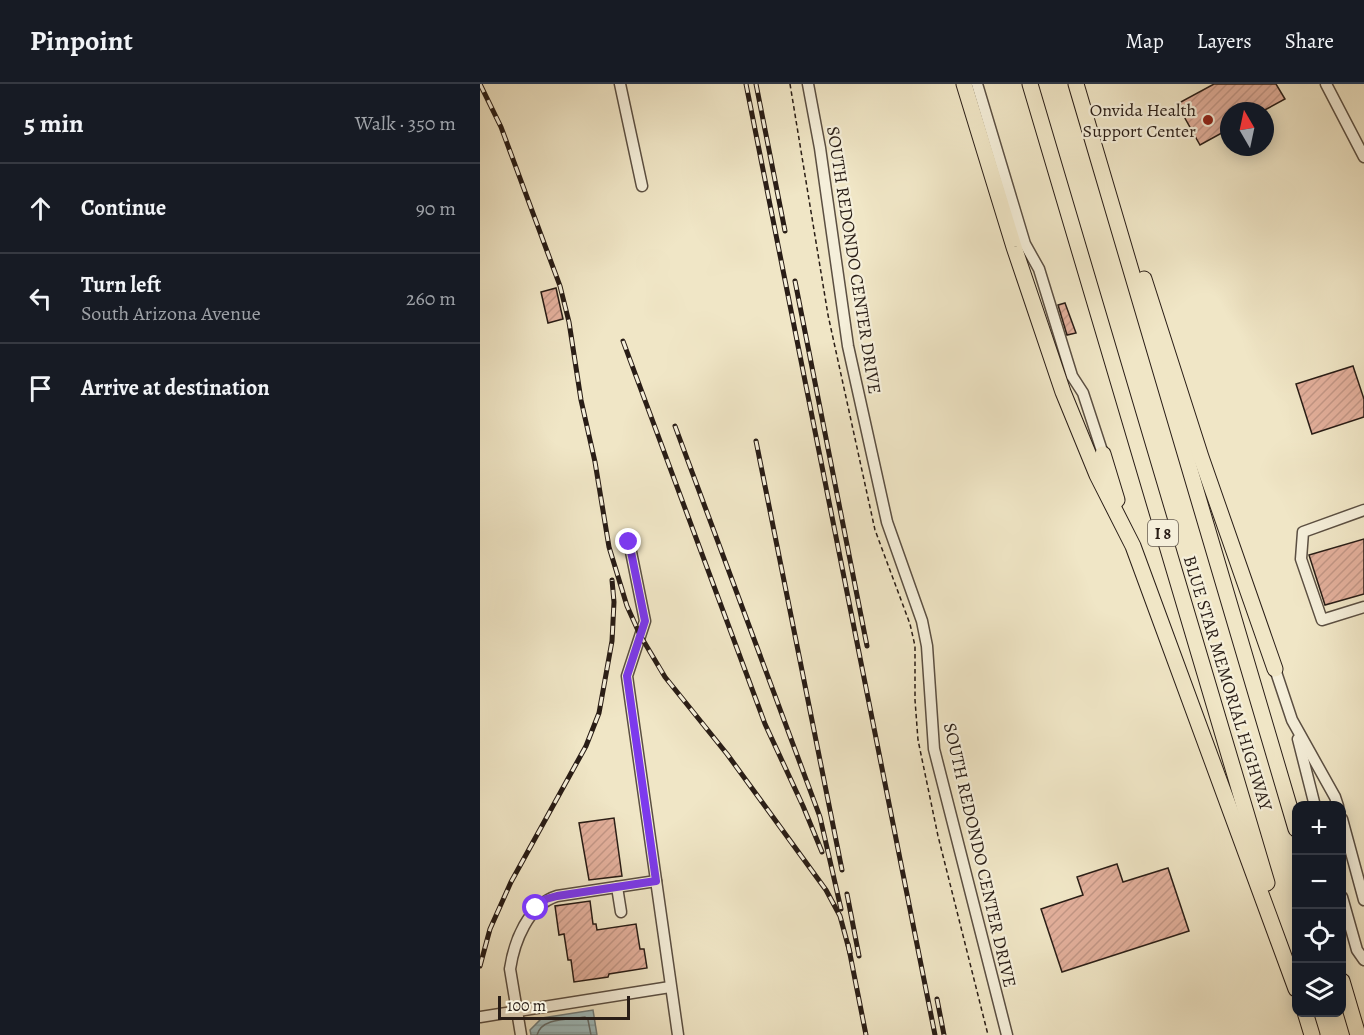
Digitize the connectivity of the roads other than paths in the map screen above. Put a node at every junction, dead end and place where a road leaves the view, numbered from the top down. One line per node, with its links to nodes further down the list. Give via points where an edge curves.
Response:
1 (620, 84): 10 (street)
2 (808, 84): 37 (street, SOUTH REDONDO CENTER DRIVE, via 848,345 887,522 922,621 934,749)
3 (964, 84): 14 (highway, via 1063,392)
4 (977, 84): 11 (street, via 1025,244 1039,269 1072,376 1083,393)
5 (1030, 84): 28 (highway, BLUE STAR MEMORIAL HIGHWAY / I 8)
6 (1076, 84): 9 (highway, I 8)
7 (1326, 84): 8 (street)
8 (1364, 157)
9 (1100, 165): 16 (highway, via 1130,235 1201,457); 20 (highway, I 8)
10 (642, 186)
11 (1102, 454): 14 (highway)
12 (1364, 510): 15 (street, via 1303,532 1300,559 1322,620)
13 (629, 542): 22 (street, via 645,621 627,676)
14 (1132, 546): 29 (highway)
15 (1364, 608)
16 (1275, 669): 17 (street)
17 (1292, 720): 18 (street); 19 (street)
18 (1314, 801)
19 (1336, 801)
20 (1292, 815)
21 (1346, 837): 24 (street)
22 (656, 881): 23 (street); 30 (street)
23 (617, 887): 26 (street); 32 (street, via 546,899 528,917 510,969)
24 (1364, 900)
25 (1345, 909): 27 (street)
26 (621, 912)
27 (1364, 960)
28 (1292, 968)
29 (1292, 978)
30 (670, 987): 32 (street); 36 (street)
31 (1346, 997): 39 (highway)
32 (517, 1011): 33 (street); 35 (street)
33 (480, 1017)
34 (1307, 1017): 38 (highway)
35 (521, 1035)
36 (678, 1035)
37 (1007, 1035)
38 (1312, 1035)
39 (1358, 1035)

